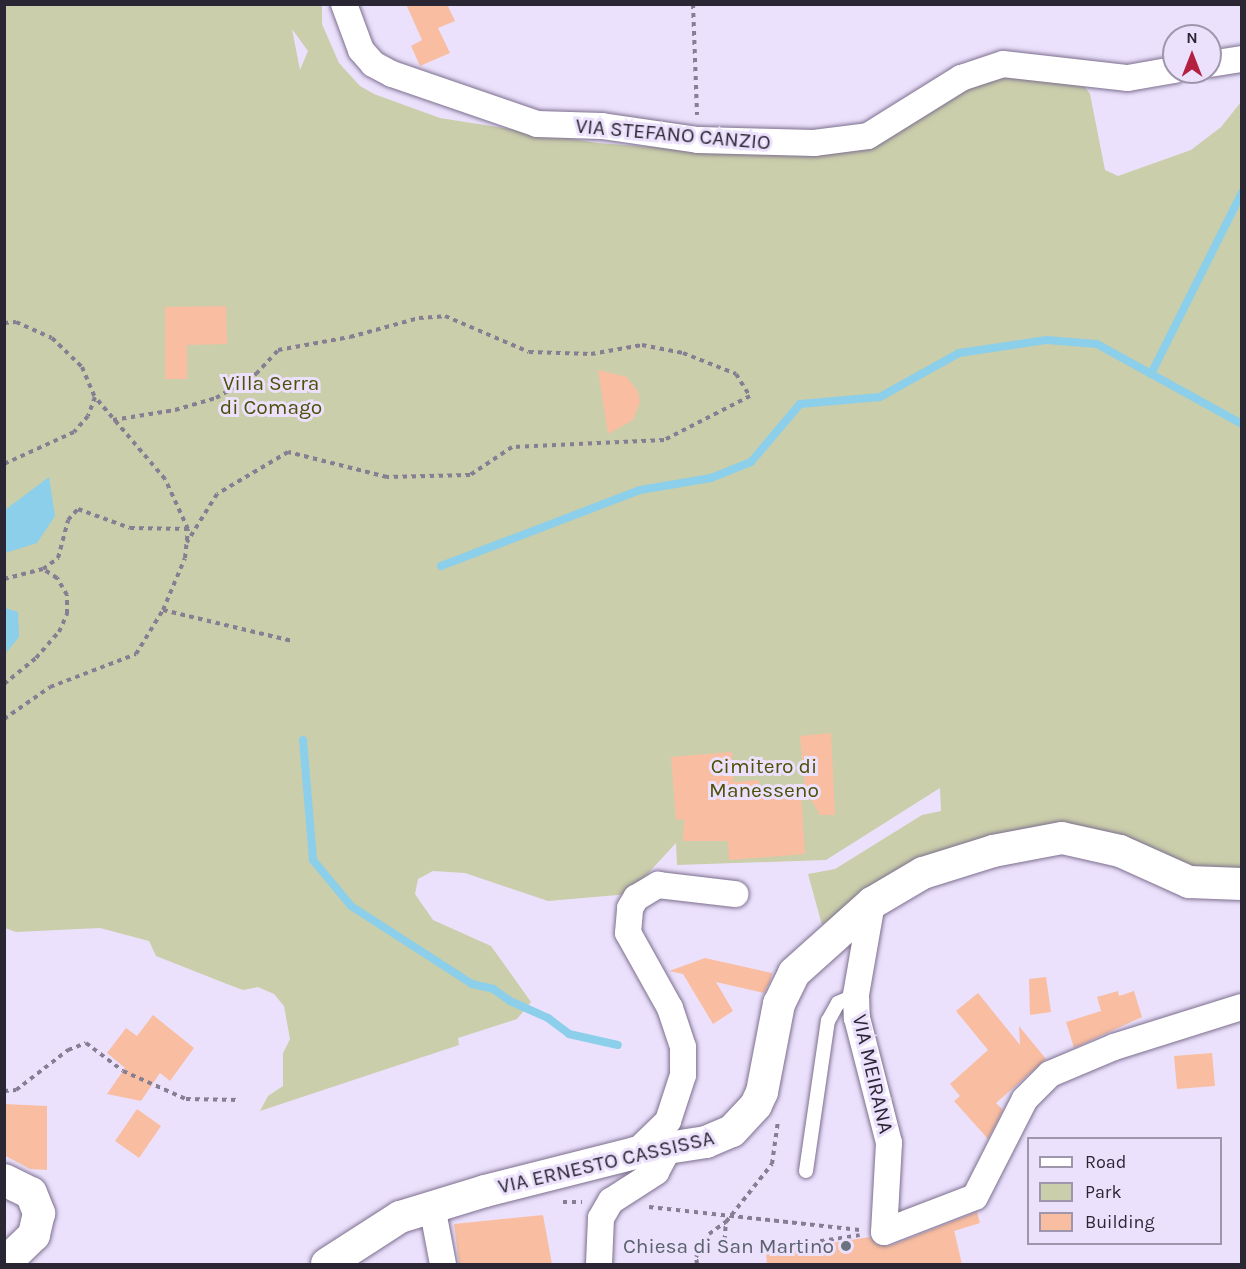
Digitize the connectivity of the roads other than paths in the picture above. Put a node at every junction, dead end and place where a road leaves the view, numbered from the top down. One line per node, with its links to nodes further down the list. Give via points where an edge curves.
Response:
1 (344, 4): 4 (street, VIA STEFANO CANZIO, via 361,50 373,64 392,74 537,124 602,126 698,140 814,143 867,136 961,78 1003,64 1128,78)
2 (1242, 59): 3 (street)
3 (1222, 62)
4 (1162, 72)
5 (1242, 884): 7 (street, VIA ERNESTO CASSISSA, via 1190,882 1120,851 1062,838 993,851 923,873)
6 (735, 894): 11 (street, via 658,885 636,898 630,908 628,933 670,1008 683,1047 684,1075 668,1121)
7 (872, 903): 8 (street, VIA MEIRANA); 10 (street, VIA ERNESTO CASSISSA, via 794,973 784,988 769,1071 751,1111 732,1131 706,1142)
8 (856, 996): 9 (street, VIA MEIRANA, via 857,1018 890,1143 884,1232 975,1197 1025,1099 1050,1074 1114,1047); 12 (lane, via 838,1003 828,1021)
9 (1242, 1007)
10 (668, 1149): 11 (street, VIA ERNESTO CASSISSA); 18 (street, via 656,1172 611,1201 601,1218)
11 (635, 1153): 14 (street, VIA ERNESTO CASSISSA)
12 (806, 1171)
13 (4, 1180): 15 (street, via 31,1193 39,1214 34,1235)
14 (432, 1206): 16 (street, VIA ERNESTO CASSISSA, via 400,1217); 17 (street)
15 (4, 1264)
16 (327, 1264)
17 (443, 1264)
18 (599, 1264)

